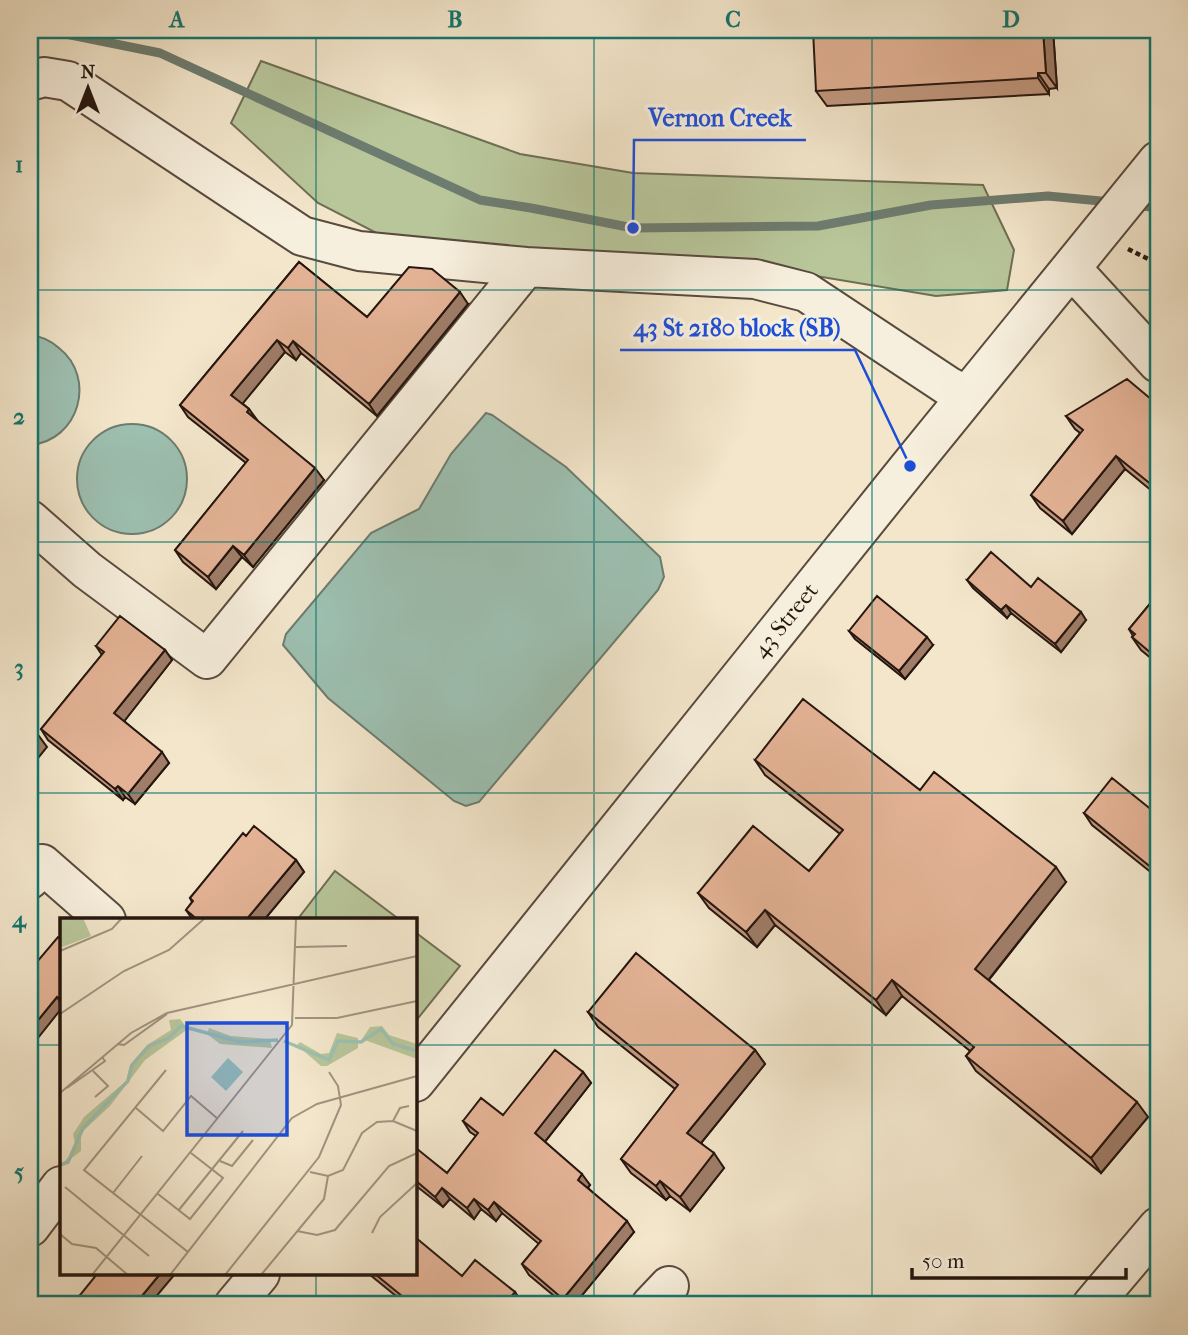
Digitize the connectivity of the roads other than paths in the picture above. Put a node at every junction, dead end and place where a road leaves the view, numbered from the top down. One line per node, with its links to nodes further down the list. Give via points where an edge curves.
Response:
1 (30, 81): 3 (street, via 44,77 68,82 302,236 359,251)
2 (1153, 168): 4 (street, 43 Street)
3 (526, 267): 6 (street, via 755,279 806,292); 7 (street, via 207,659 88,570)
4 (1071, 268): 5 (street); 6 (street, 43 Street)
5 (1158, 363)
6 (967, 396): 10 (street, 43 Street)
7 (30, 520)
8 (36, 872): 9 (street)
9 (103, 918)
10 (416, 1081)
11 (60, 1187): 12 (street)
12 (30, 1227)
13 (1158, 1227): 16 (street)
14 (258, 1276): 15 (street)
15 (234, 1305)
16 (1092, 1305)

